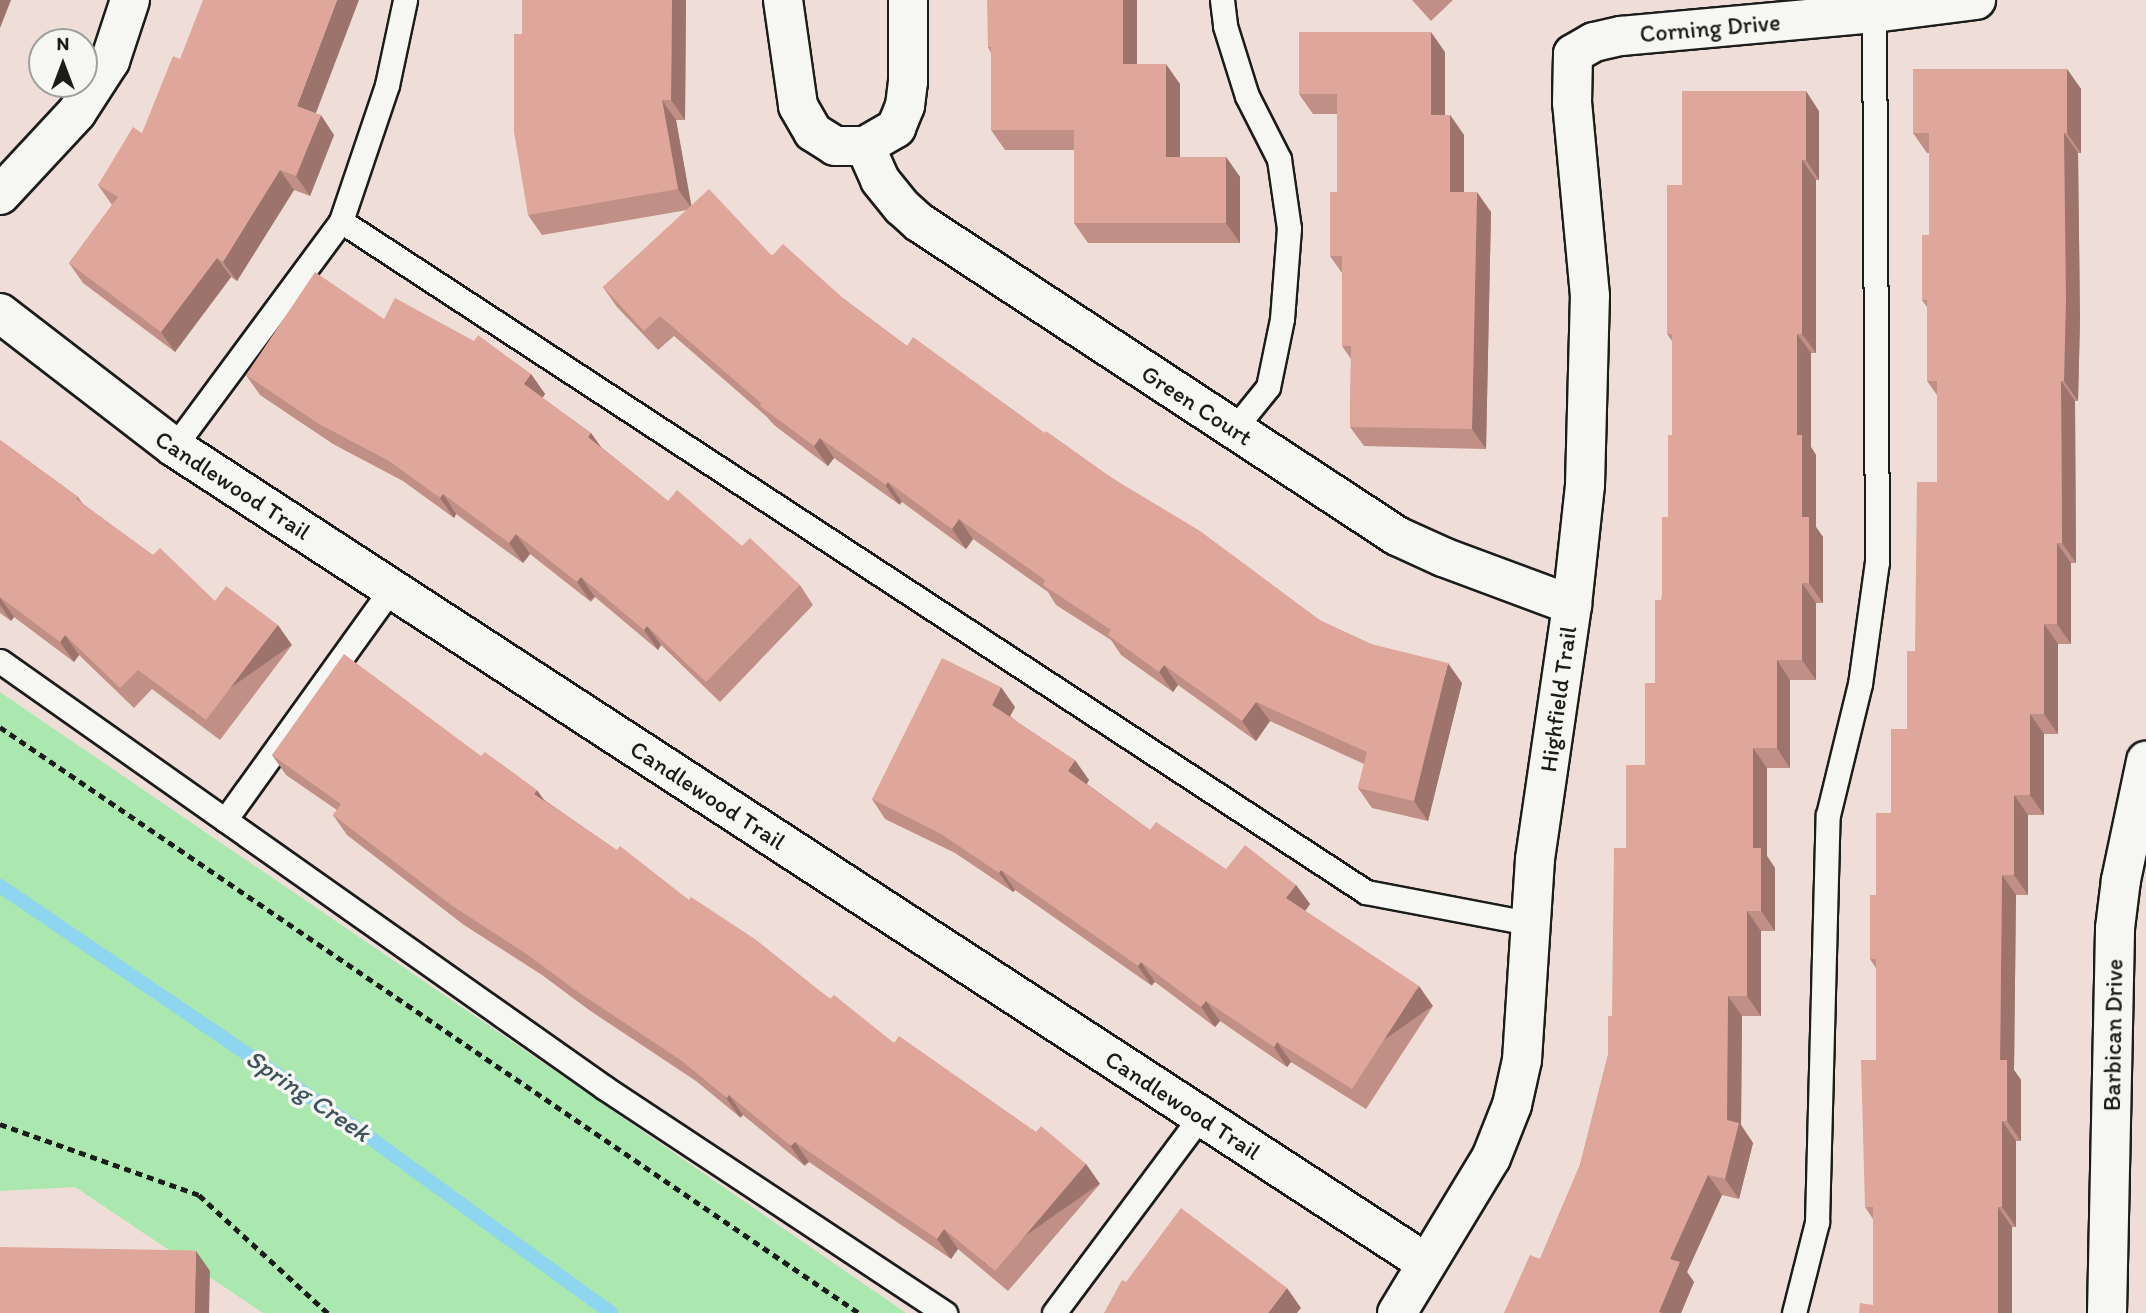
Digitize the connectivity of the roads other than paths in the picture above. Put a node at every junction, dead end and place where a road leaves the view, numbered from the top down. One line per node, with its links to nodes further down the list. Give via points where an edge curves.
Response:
1 (130, 0): 10 (street, via 110,61 77,112)
2 (405, 0): 11 (lane, via 387,85)
3 (783, 0): 9 (street, via 798,106 813,132 835,146)
4 (908, 0): 9 (street, via 905,106 895,128)
5 (1222, 0): 13 (lane, via 1225,26 1247,96 1279,159 1289,228 1282,319 1268,387)
6 (1976, 0): 7 (street, Corning Drive)
7 (1874, 13): 8 (street, Corning Drive, via 1621,36 1594,42); 26 (lane, via 1877,562 1860,684 1828,815 1817,1222)
8 (1573, 54): 16 (street, Highfield Trail, via 1572,103 1590,296 1585,485)
9 (865, 146): 13 (street, Green Court, via 880,180 920,223)
10 (0, 195)
11 (341, 221): 14 (lane); 20 (lane, via 1366,892)
12 (0, 313): 14 (street, Candlewood Trail)
13 (1234, 429): 16 (street, Green Court, via 1397,536)
14 (174, 447): 15 (street, Candlewood Trail)
15 (391, 589): 19 (lane); 21 (street, Candlewood Trail)
16 (1572, 605): 20 (street, Highfield Trail, via 1535,859)
17 (0, 662): 19 (lane)
18 (2146, 761): 27 (street, Barbican Drive, via 2120,880 2115,928)
19 (225, 820): 23 (lane, via 605,1088)
20 (1533, 924): 22 (street, Highfield Trail, via 1522,1060 1512,1105 1491,1158)
21 (1200, 1116): 22 (street, Candlewood Trail); 24 (lane)
22 (1426, 1264): 25 (street, Highfield Trail)
23 (945, 1313)
24 (1054, 1313)
25 (1398, 1313)
26 (1794, 1313)
27 (2107, 1313)

